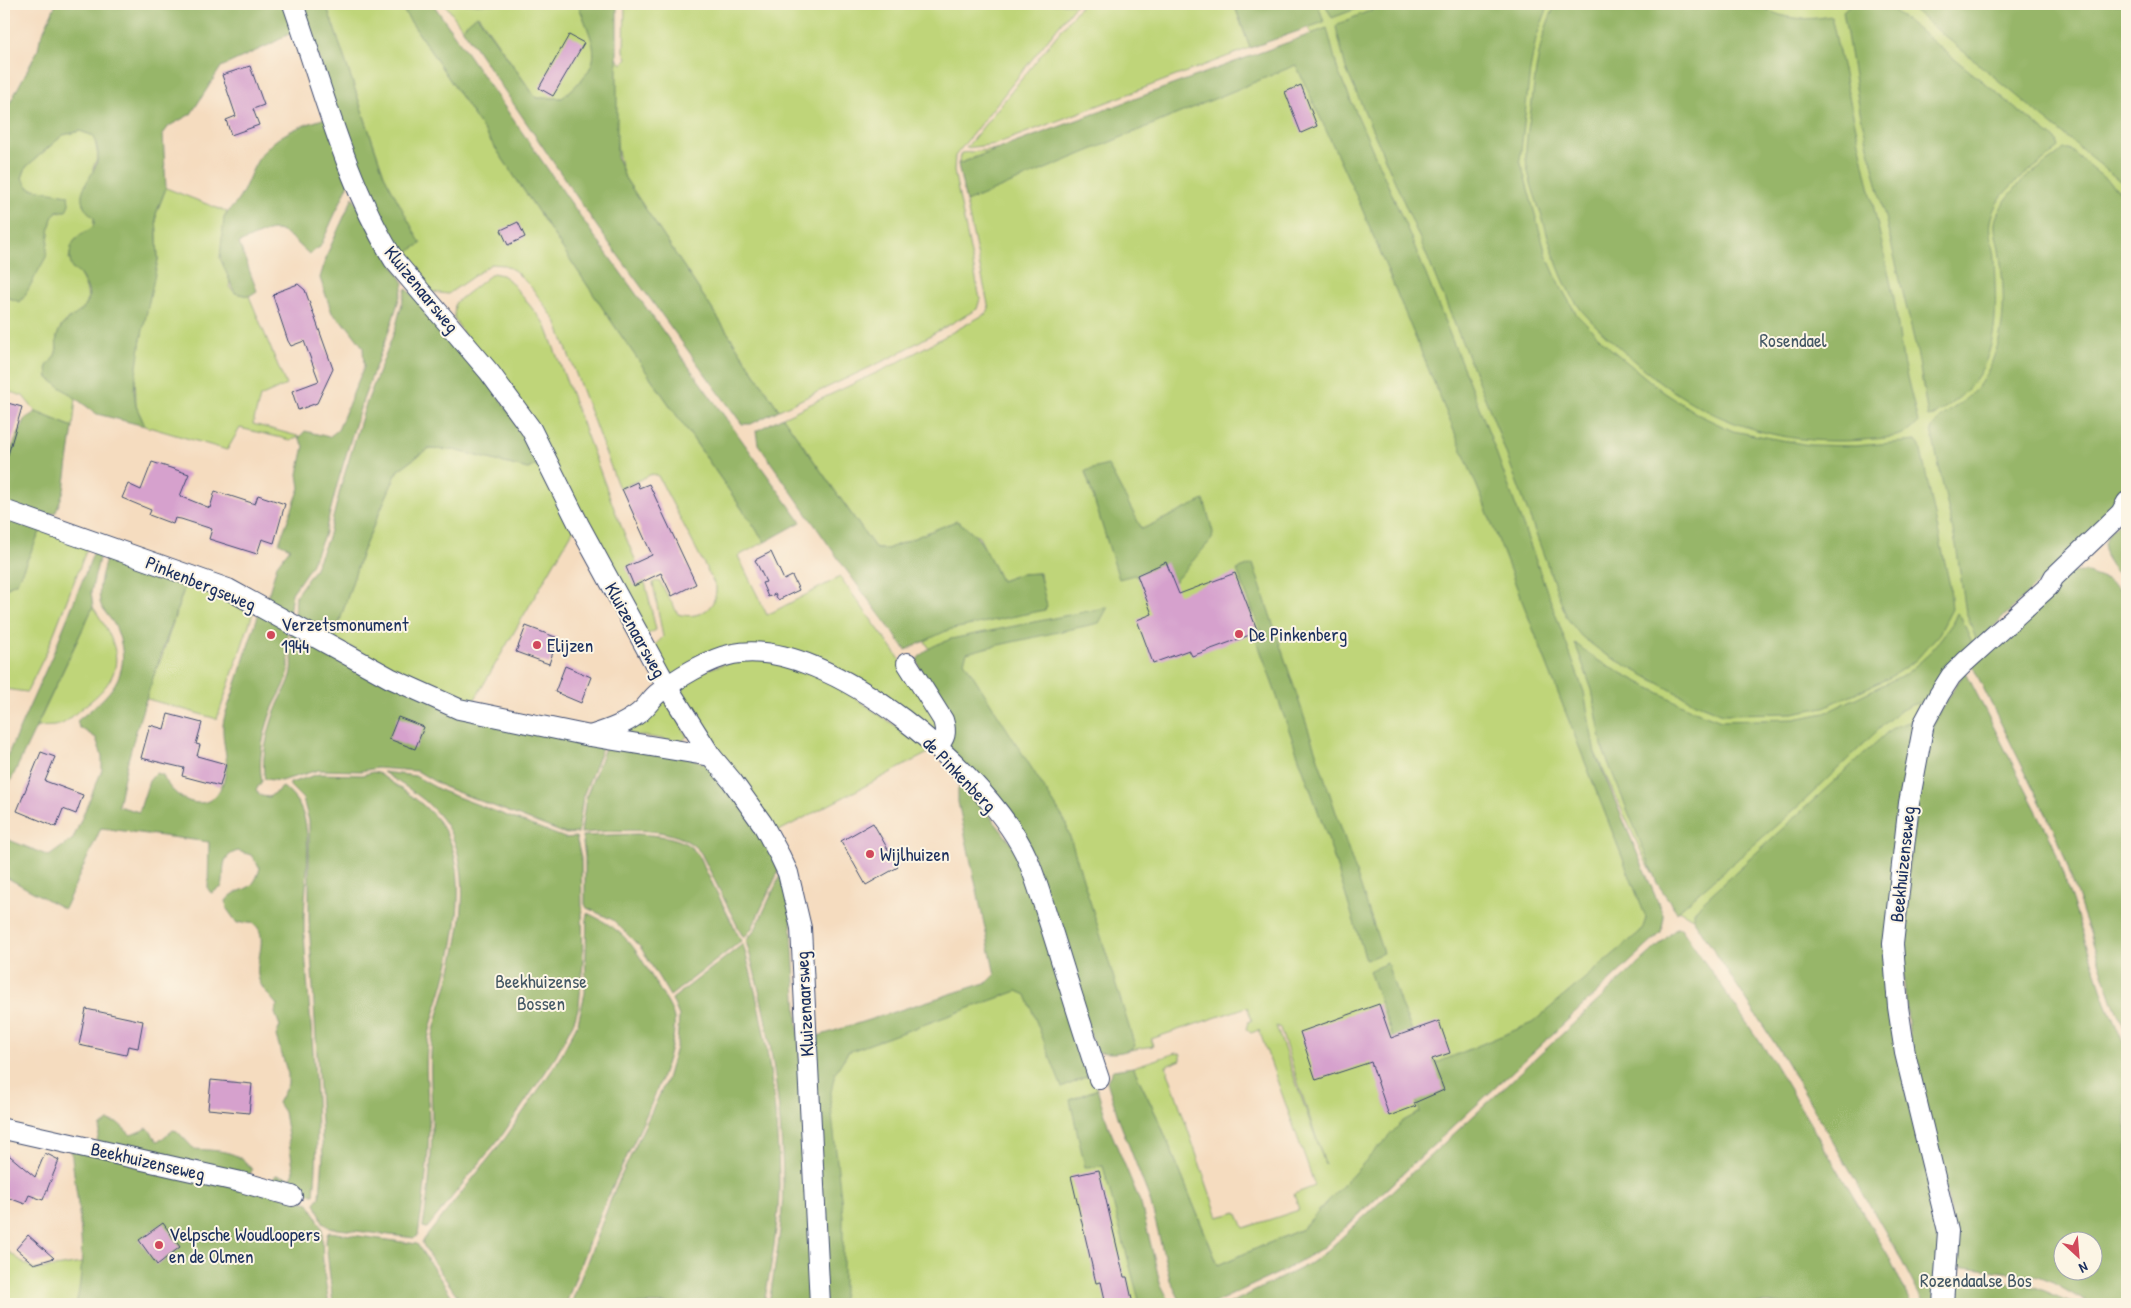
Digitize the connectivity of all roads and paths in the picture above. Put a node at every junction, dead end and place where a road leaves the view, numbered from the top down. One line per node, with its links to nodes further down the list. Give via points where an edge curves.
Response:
1 (293, 4): 5 (street, Kluizenaarsweg, via 354,180 384,244 504,391 531,429)
2 (2127, 502): 13 (street, Beekhuizenseweg, via 2121,513 2054,577 2049,586 1951,676 1924,723 1909,803 1893,944 1906,1053 1948,1231)
3 (4, 510): 6 (street, Pinkenbergseweg, via 228,590 442,703)
4 (907, 663): 7 (street, via 944,720 945,738)
5 (668, 688): 6 (street, via 629,720); 7 (street, de Pinkenberg, via 707,664 731,654 754,651 772,654 827,672 861,689); 8 (street, Kluizenaarsweg)
6 (590, 736): 8 (street, Pinkenbergseweg)
7 (937, 747): 9 (street, de Pinkenberg, via 1007,823 1028,859)
8 (711, 756): 12 (street, Kluizenaarsweg, via 762,823 784,864 795,899 800,928)
9 (1099, 1078)
10 (4, 1129): 11 (street, Beekhuizenseweg)
11 (292, 1196)
12 (820, 1304)
13 (1943, 1304)

